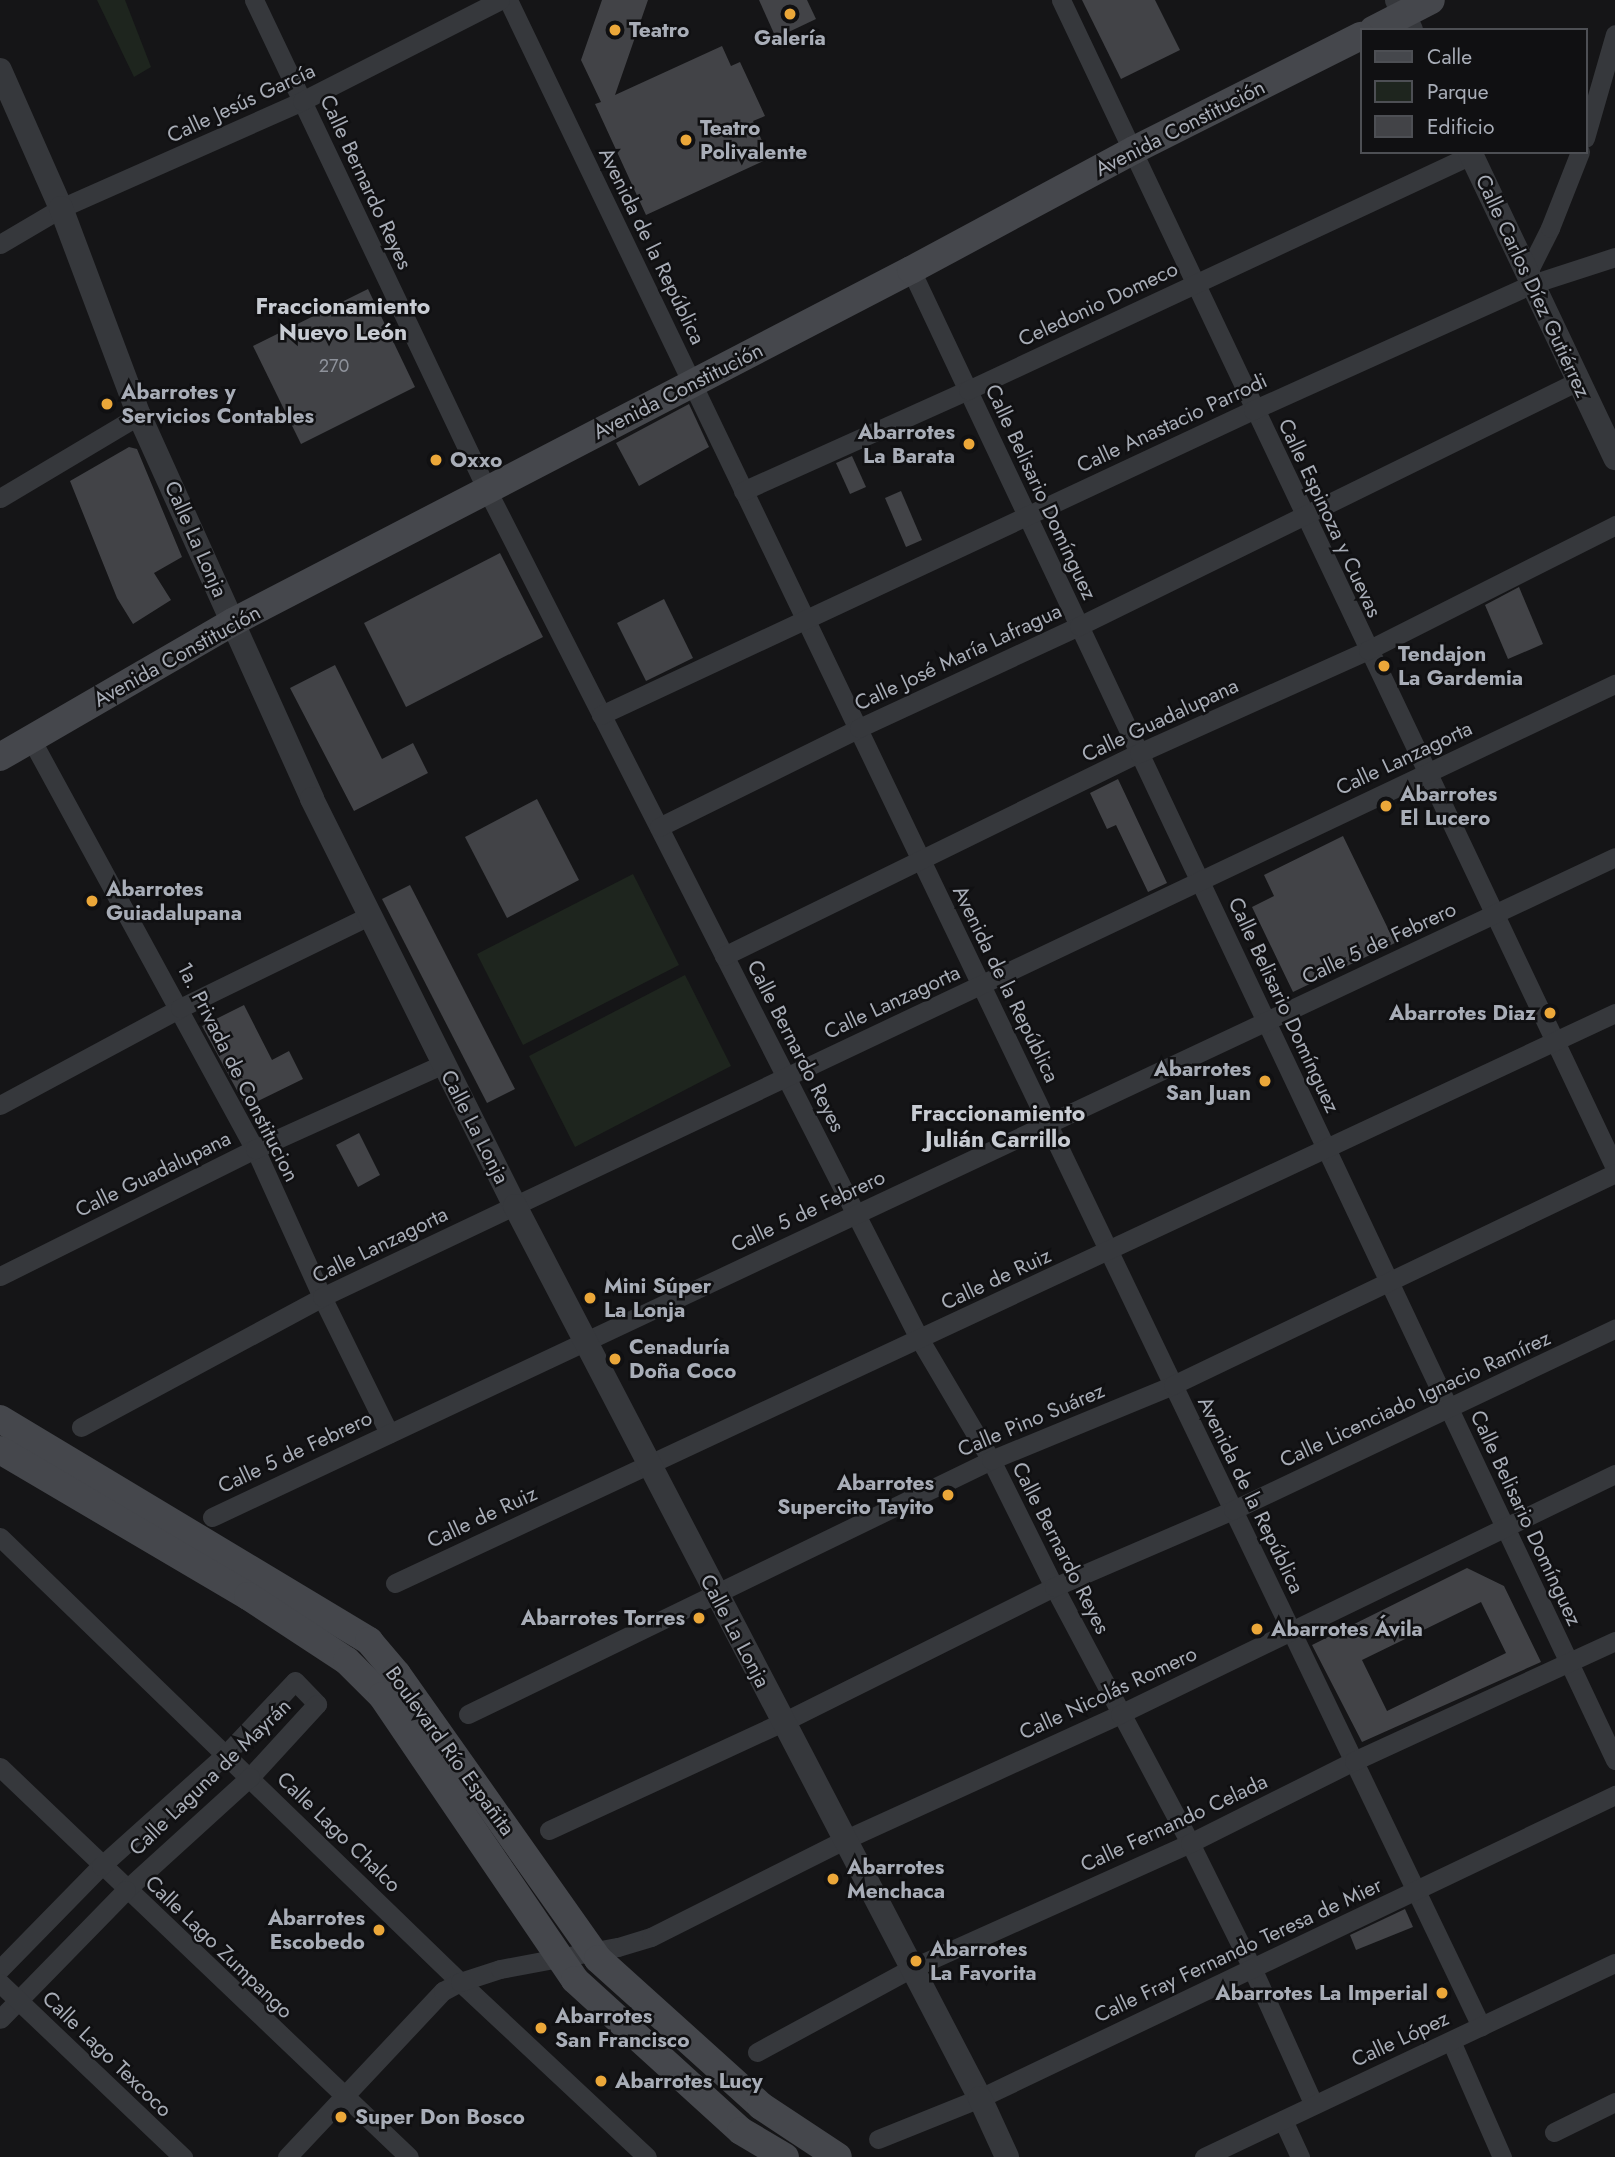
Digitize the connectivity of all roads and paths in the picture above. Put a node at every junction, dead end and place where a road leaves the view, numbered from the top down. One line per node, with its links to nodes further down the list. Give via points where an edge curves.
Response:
1 (254, 0): 11 (street, Calle Bernardo Reyes)
2 (500, 0): 11 (street, Calle Jesús García)
3 (508, 0): 23 (street, Avenida de la República)
4 (1061, 0): 13 (street, Calle Espinoza y Cuevas)
5 (1431, 0): 6 (main road)
6 (1404, 15): 7 (main road)
7 (1377, 28)
8 (1615, 34): 12 (street)
9 (1360, 37): 13 (main road, Avenida Constitución)
10 (0, 69): 16 (street, Calle La Lonja)
11 (302, 101): 16 (street, Calle Jesús García); 28 (street, Calle Bernardo Reyes)
12 (1587, 131)
13 (1134, 150): 19 (main road, Avenida Constitución); 21 (street, Calle Espinoza y Cuevas)
14 (1470, 154): 20 (street, Calle Carlos Díez Gutiérrez); 21 (street, Celedonio Domeco)
15 (1579, 154): 20 (street)
16 (61, 208): 17 (street, Calle Jesús García); 26 (street, Calle La Lonja)
17 (0, 244)
18 (1615, 257): 20 (street, Calle Anastacio Parrodi)
19 (911, 270): 23 (main road, Avenida Constitución); 24 (street, Calle Belisario Domínguez)
20 (1530, 278): 22 (street, Calle Carlos Díez Gutiérrez); 25 (street, Calle Anastacio Parrodi)
21 (1194, 285): 24 (street, Celedonio Domeco); 25 (street, Calle Espinoza y Cuevas)
22 (1578, 381): 27 (street, Calle Carlos Díez Gutiérrez); 32 (street, Calle José María Lafragua)
23 (693, 383): 28 (main road, Avenida Constitución); 29 (street, Avenida de la República)
24 (968, 390): 29 (street, Celedonio Domeco); 31 (street, Calle Belisario Domínguez)
25 (1253, 410): 31 (street, Calle Anastacio Parrodi); 32 (street, Calle Espinoza y Cuevas)
26 (139, 415): 30 (street); 35 (street, Calle La Lonja)
27 (1615, 458)
28 (487, 491): 35 (main road, Avenida Constitución); 39 (street, Calle Bernardo Reyes)
29 (743, 491): 34 (street, Avenida de la República)
30 (0, 498)
31 (1027, 516): 34 (street, Calle Anastacio Parrodi); 36 (street, Calle Belisario Domínguez)
32 (1304, 516): 36 (street, Calle José María Lafragua); 37 (street, Calle Espinoza y Cuevas)
33 (1615, 525): 37 (street, Calle Guadalupana)
34 (806, 619): 39 (street, Calle Anastacio Parrodi); 40 (street, Avenida de la República)
35 (233, 622): 41 (main road, Avenida Constitución); 50 (street, Calle La Lonja)
36 (1079, 626): 40 (street, Calle José María Lafragua); 42 (street, Calle Belisario Domínguez)
37 (1368, 650): 42 (street, Calle Guadalupana); 44 (street, Calle Espinoza y Cuevas)
38 (1615, 684): 44 (street, Calle Lanzagorta)
39 (601, 715): 45 (street, Calle Bernardo Reyes)
40 (859, 728): 45 (street, Calle José María Lafragua); 47 (street, Avenida de la República)
41 (31, 739): 43 (main road, Avenida Constitución); 53 (street, 1a. Privada de Constitucion)
42 (1139, 753): 47 (street, Calle Guadalupana); 48 (street, Calle Belisario Domínguez)
43 (0, 757)
44 (1427, 773): 48 (street, Calle Lanzagorta); 49 (street, Calle Espinoza y Cuevas)
45 (659, 827): 51 (street, Calle Bernardo Reyes)
46 (1615, 857): 49 (street, Calle 5 de Febrero)
47 (921, 859): 51 (street, Calle Guadalupana); 52 (street, Avenida de la República)
48 (1200, 881): 52 (street, Calle Lanzagorta); 55 (street, Calle Belisario Domínguez)
49 (1493, 914): 55 (street, Calle 5 de Febrero); 56 (street, Calle Espinoza y Cuevas)
50 (369, 916): 53 (street); 57 (street, Calle La Lonja)
51 (724, 956): 58 (street, Calle Bernardo Reyes)
52 (981, 984): 58 (street, Calle Lanzagorta); 60 (street, Avenida de la República)
53 (180, 1007): 59 (street); 61 (street, 1a. Privada de Constitucion)
54 (1615, 1013): 56 (street, Calle de Ruiz)
55 (1266, 1021): 60 (street, Calle 5 de Febrero); 62 (street, Calle Belisario Domínguez)
56 (1555, 1041): 62 (street, Calle de Ruiz); 63 (street, Calle Espinoza y Cuevas)
57 (443, 1064): 61 (street, Calle Guadalupana); 64 (street, Calle La Lonja)
58 (786, 1077): 64 (street, Calle Lanzagorta); 65 (street, Calle Bernardo Reyes)
59 (0, 1105)
60 (1048, 1123): 65 (street, Calle 5 de Febrero); 66 (street, Avenida de la República)
61 (256, 1149): 67 (street, Calle Guadalupana); 69 (street, 1a. Privada de Constitucion)
62 (1326, 1149): 66 (street, Calle de Ruiz); 68 (street, Calle Belisario Domínguez)
63 (1615, 1171): 68 (street, Calle Pino Suárez)
64 (515, 1206): 69 (street, Calle Lanzagorta); 72 (street, Calle La Lonja)
65 (856, 1214): 71 (street, Calle Bernardo Reyes); 72 (street, Calle 5 de Febrero)
66 (1109, 1251): 71 (street, Calle de Ruiz); 73 (street, Avenida de la República)
67 (0, 1276)
68 (1389, 1281): 73 (street, Calle Pino Suárez); 74 (street, Calle Belisario Domínguez)
69 (322, 1297): 76 (street, Calle Lanzagorta); 77 (street, 1a. Privada de Constitucion)
70 (1615, 1329): 74 (street, Calle Licenciado Ignacio Ramírez)
71 (920, 1340): 79 (street, Calle Bernardo Reyes); 80 (street, Calle de Ruiz)
72 (585, 1341): 77 (street, Calle 5 de Febrero); 80 (street, Calle La Lonja)
73 (1173, 1385): 79 (street, Calle Pino Suárez); 82 (street, Avenida de la República)
74 (1449, 1408): 82 (street, Calle Licenciado Ignacio Ramírez); 84 (street, Calle Belisario Domínguez)
75 (0, 1419): 130 (main road, Boulevard Río Españita, via 369,1641 598,1959 761,2106)
76 (81, 1427)
77 (389, 1433): 83 (street, Calle 5 de Febrero)
78 (0, 1450): 129 (main road, Boulevard Río Españita, via 248,1596 347,1661 382,1696 575,1980 741,2131)
79 (991, 1460): 87 (street, Calle Bernardo Reyes); 88 (street, Calle Pino Suárez)
80 (649, 1465): 86 (street, Calle de Ruiz); 88 (street, Calle La Lonja)
81 (1615, 1474): 84 (street, Calle Nicolás Romero)
82 (1233, 1510): 87 (street, Calle Licenciado Ignacio Ramírez); 89 (street, Avenida de la República)
83 (212, 1517)
84 (1504, 1525): 89 (street, Calle Nicolás Romero); 91 (street, Calle Belisario Domínguez)
85 (0, 1536): 95 (street, Calle Lago Chalco)
86 (396, 1583)
87 (1054, 1587): 93 (street, Calle Bernardo Reyes); 94 (street, Calle Licenciado Ignacio Ramírez)
88 (714, 1593): 92 (street, Calle Pino Suárez); 94 (street, Calle La Lonja)
89 (1291, 1630): 93 (street, Calle Nicolás Romero); 97 (street, Avenida de la República)
90 (1615, 1641): 91 (street, Calle Fernando Celada)
91 (1569, 1662): 96 (street, Calle Belisario Domínguez); 97 (street, Calle Fernando Celada)
92 (468, 1714)
93 (1120, 1714): 102 (street, Calle Nicolás Romero); 103 (street, Calle Bernardo Reyes)
94 (783, 1722): 101 (street, Calle Licenciado Ignacio Ramírez); 102 (street, Calle La Lonja)
95 (226, 1754): 99 (street, Calle Lago Chalco); 99 (street, Calle Laguna de Mayrán, via 295,1681 317,1704); 104 (street, Calle Laguna de Mayrán)
96 (1615, 1760)
97 (1354, 1761): 103 (street, Calle Fernando Celada); 106 (street, Avenida de la República)
98 (0, 1767): 104 (street, Calle Lago Zumpango)
99 (250, 1777): 105 (street, Calle Laguna de Mayrán); 111 (street, Calle Lago Chalco)
100 (1615, 1795): 106 (street, Calle Fray Fernando Teresa de Mier)
101 (549, 1829)
102 (844, 1840): 110 (street, Calle La Lonja); 111 (street, Calle Nicolás Romero, via 650,1937)
103 (1191, 1843): 108 (street, Calle Bernardo Reyes); 110 (street, Calle Fernando Celada)
104 (101, 1866): 105 (street, Calle Lago Zumpango); 109 (street, Calle Laguna de Mayrán)
105 (126, 1890): 113 (street, Calle Laguna de Mayrán); 118 (street, Calle Lago Zumpango)
106 (1415, 1891): 108 (street, Calle Fray Fernando Teresa de Mier); 115 (street, Avenida de la República)
107 (1615, 1963): 115 (street, Calle López)
108 (1252, 1968): 119 (street, Calle Fray Fernando Teresa de Mier); 121 (street, Calle Bernardo Reyes)
109 (0, 1969)
110 (910, 1969): 117 (street, Calle Fernando Celada); 119 (street, Calle La Lonja)
111 (460, 1982): 118 (street, Calle Nicolás Romero, via 443,1991); 128 (street, Calle Lago Chalco)
112 (0, 1983): 113 (street, Calle Lago Texcoco)
113 (20, 2002): 114 (street, Calle Laguna de Mayrán); 125 (street, Calle Lago Texcoco)
114 (0, 2020)
115 (1481, 2026): 116 (street, Calle López)
116 (1451, 2041): 121 (street, Calle López); 134 (street)
117 (757, 2053)
118 (344, 2097): 126 (street, Calle Nicolás Romero); 127 (street, Calle Lago Zumpango)
119 (980, 2098): 124 (street, Calle Fray Fernando Teresa de Mier); 131 (street, Calle La Lonja)
120 (1615, 2102): 123 (street)
121 (1314, 2105): 122 (street, Calle López)
122 (1283, 2120): 132 (street, Calle López); 133 (street)
123 (1555, 2132)
124 (878, 2139)
125 (183, 2157)
126 (287, 2157)
127 (409, 2157)
128 (648, 2157)
129 (785, 2157)
130 (838, 2157)
131 (1007, 2157)
132 (1204, 2157)
133 (1300, 2157)
134 (1502, 2157)

